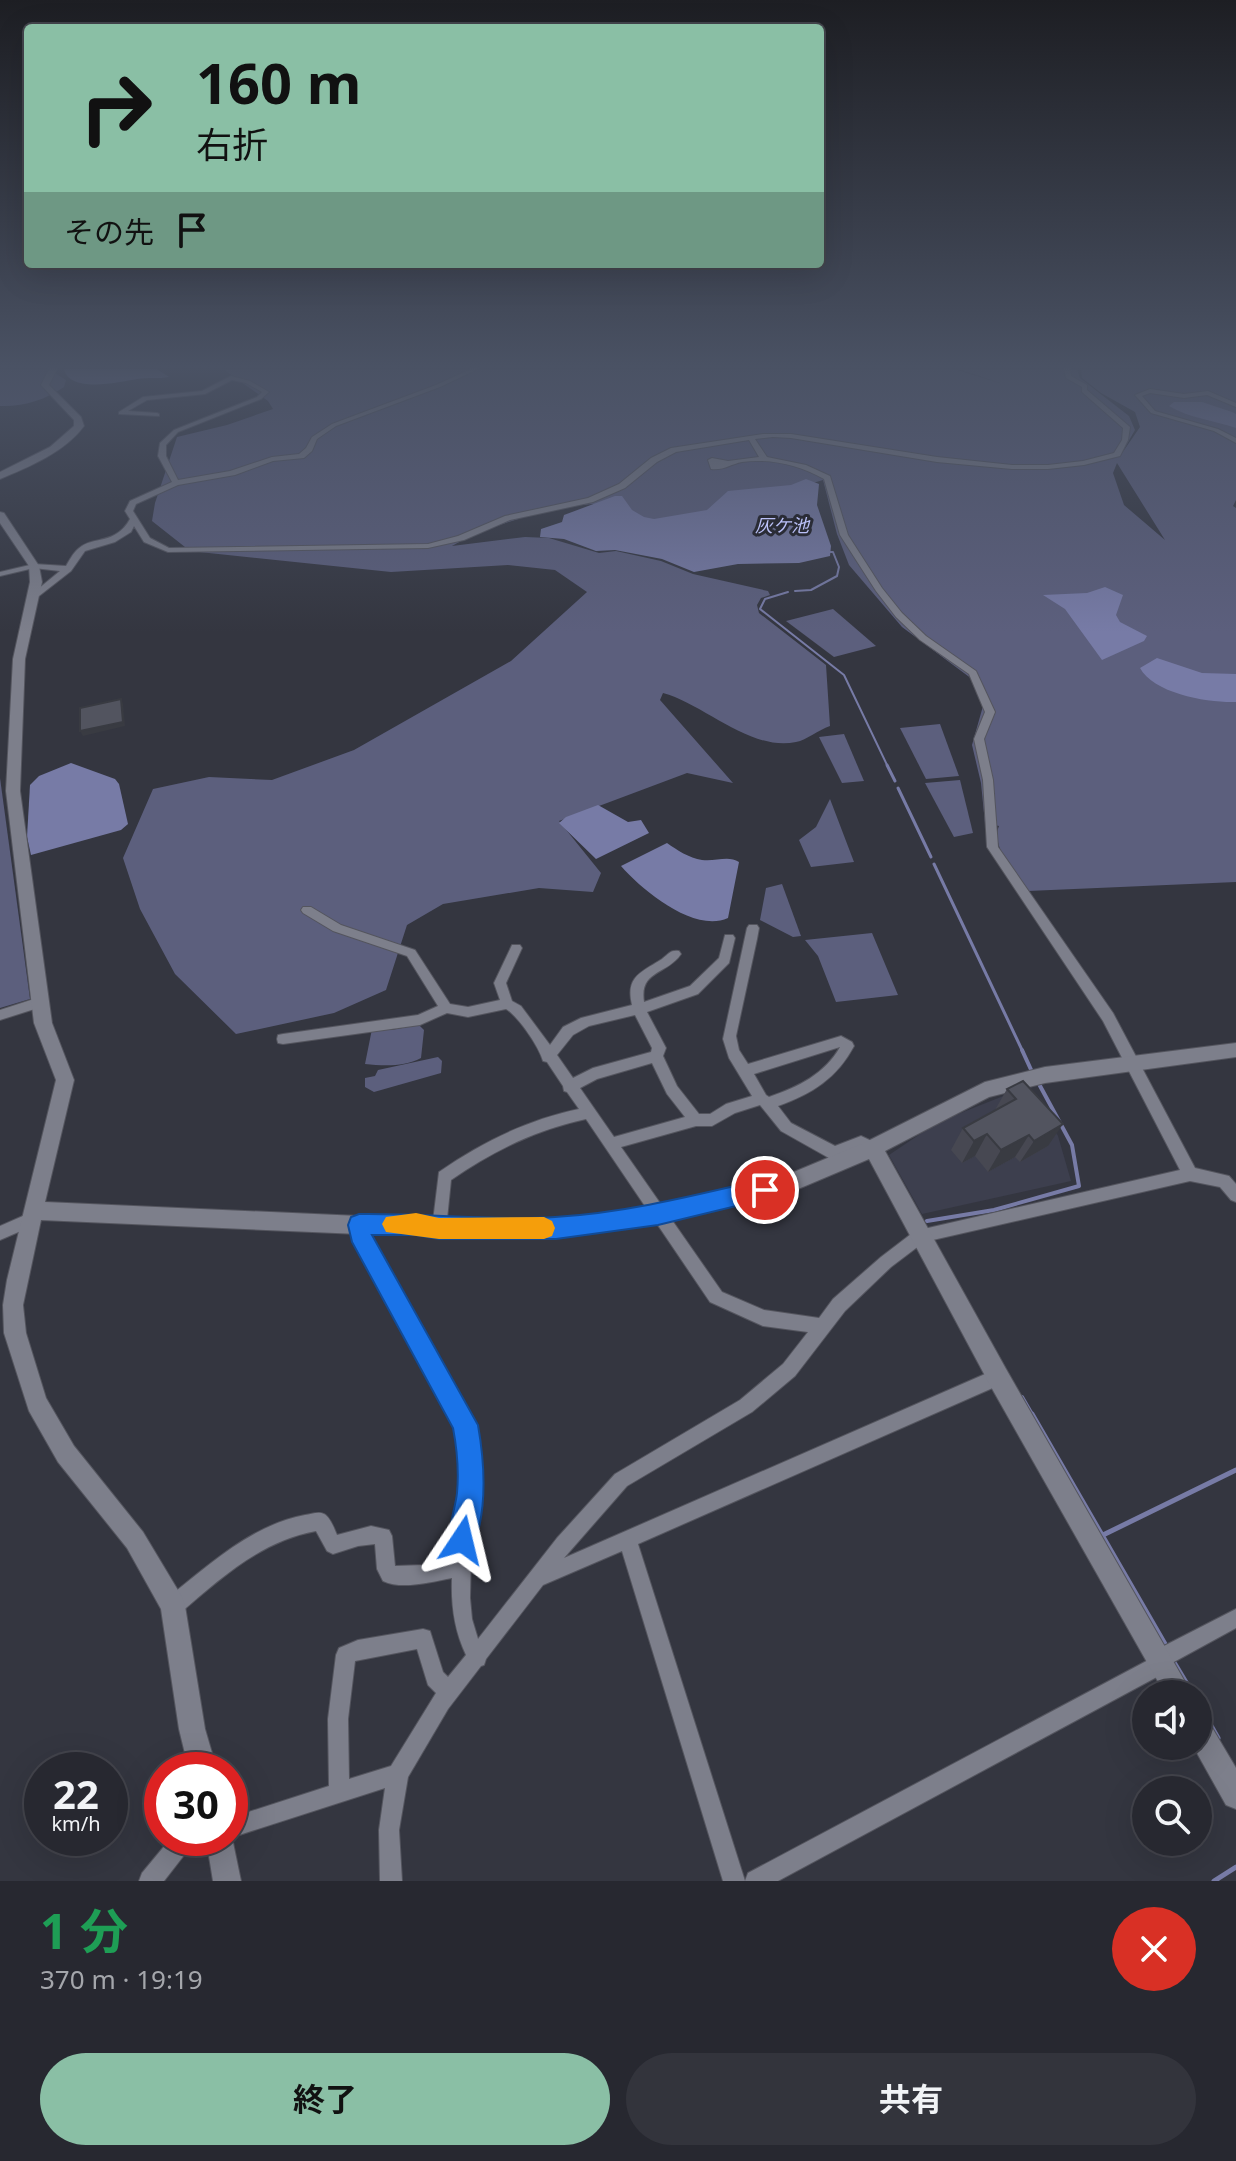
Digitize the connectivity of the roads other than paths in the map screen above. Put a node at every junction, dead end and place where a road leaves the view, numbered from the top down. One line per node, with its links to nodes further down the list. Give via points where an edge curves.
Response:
1 (36, 457): 10 (street)
2 (162, 457): 11 (street)
3 (293, 457): 11 (street)
4 (660, 457): 13 (street, via 622,486 590,500 508,518 428,546 168,550 147,540)
5 (763, 457): 8 (street)
6 (919, 457): 7 (street, via 1011,467 1081,464)
7 (1107, 457)
8 (765, 460): 9 (street); 32 (street, via 827,478 844,535 879,589 923,638 973,673 990,712 979,739 993,847 1108,1017)
9 (727, 463)
10 (0, 476)
11 (176, 483): 13 (street, via 133,503 129,511)
12 (0, 515): 14 (street)
13 (134, 519): 15 (street, via 112,540 82,549)
14 (34, 566): 15 (street); 16 (street); 17 (street)
15 (68, 569): 17 (street)
16 (0, 574)
17 (36, 594): 23 (street, via 19,659 13,791)
18 (307, 910): 25 (street, via 337,928 411,953)
19 (753, 928): 33 (street, via 729,1033)
20 (729, 938): 26 (street, via 725,960 694,990)
21 (516, 948): 24 (street, via 500,983)
22 (675, 954): 26 (street, via 644,975)
23 (40, 1002): 27 (street); 42 (street, via 65,1080)
24 (507, 1004): 25 (street, via 468,1012); 31 (street, via 517,1010)
25 (446, 1008): 28 (street, via 420,1020)
26 (637, 1009): 30 (street, via 659,1048); 31 (street, via 605,1015 568,1031)
27 (0, 1015)
28 (283, 1039)
29 (1236, 1050): 32 (street)
30 (656, 1056): 34 (street, via 593,1074); 37 (street, via 672,1090)
31 (548, 1057): 34 (street)
32 (1133, 1065): 39 (street, via 1045,1075 985,1090); 40 (street)
33 (745, 1071): 35 (street); 35 (street, via 844,1044 836,1065 814,1083 791,1096)
34 (569, 1087): 36 (street)
35 (764, 1101): 37 (street, via 731,1108 712,1120); 39 (street, via 786,1127 834,1153 861,1142)
36 (588, 1113): 38 (street); 45 (street, via 501,1139 444,1177)
37 (696, 1120): 38 (street)
38 (610, 1144): 43 (street)
39 (873, 1148): 43 (street, via 791,1183); 47 (street)
40 (1190, 1174): 41 (street, via 1224,1181); 47 (street)
41 (1236, 1195)
42 (33, 1215): 44 (street); 46 (street); 53 (street, via 13,1305 15,1333 37,1403 66,1454 135,1540)
43 (658, 1215): 45 (street, via 556,1228); 48 (street, via 716,1297 763,1318)
44 (359, 1225): 45 (street); 51 (street, via 465,1425 471,1493)
45 (439, 1229)
46 (0, 1233)
47 (920, 1236): 48 (street); 49 (street)
48 (821, 1326): 52 (street, via 789,1370 746,1406 621,1480)
49 (998, 1377): 50 (street); 56 (street)
50 (628, 1541): 52 (street); 70 (street)
51 (461, 1567): 53 (street, via 389,1575 383,1536 359,1536 333,1545 320,1521 308,1522 253,1544); 55 (street, via 463,1619)
52 (537, 1580): 55 (street)
53 (173, 1606): 59 (street)
54 (1236, 1618): 56 (street, via 1165,1656)
55 (477, 1658): 58 (street)
56 (1161, 1664): 57 (street); 71 (street)
57 (1171, 1680)
58 (449, 1693): 61 (street); 62 (street, via 435,1678 423,1638 346,1655 338,1719)
59 (198, 1752)
60 (1212, 1753): 63 (street)
61 (398, 1774): 62 (street); 69 (street, via 389,1830)
62 (339, 1793): 64 (street)
63 (1236, 1795)
64 (248, 1822)
65 (170, 1856): 67 (street)
66 (223, 1856): 68 (street)
67 (150, 1881)
68 (227, 1881)
69 (391, 1881)
70 (734, 1881)
71 (756, 1881)

